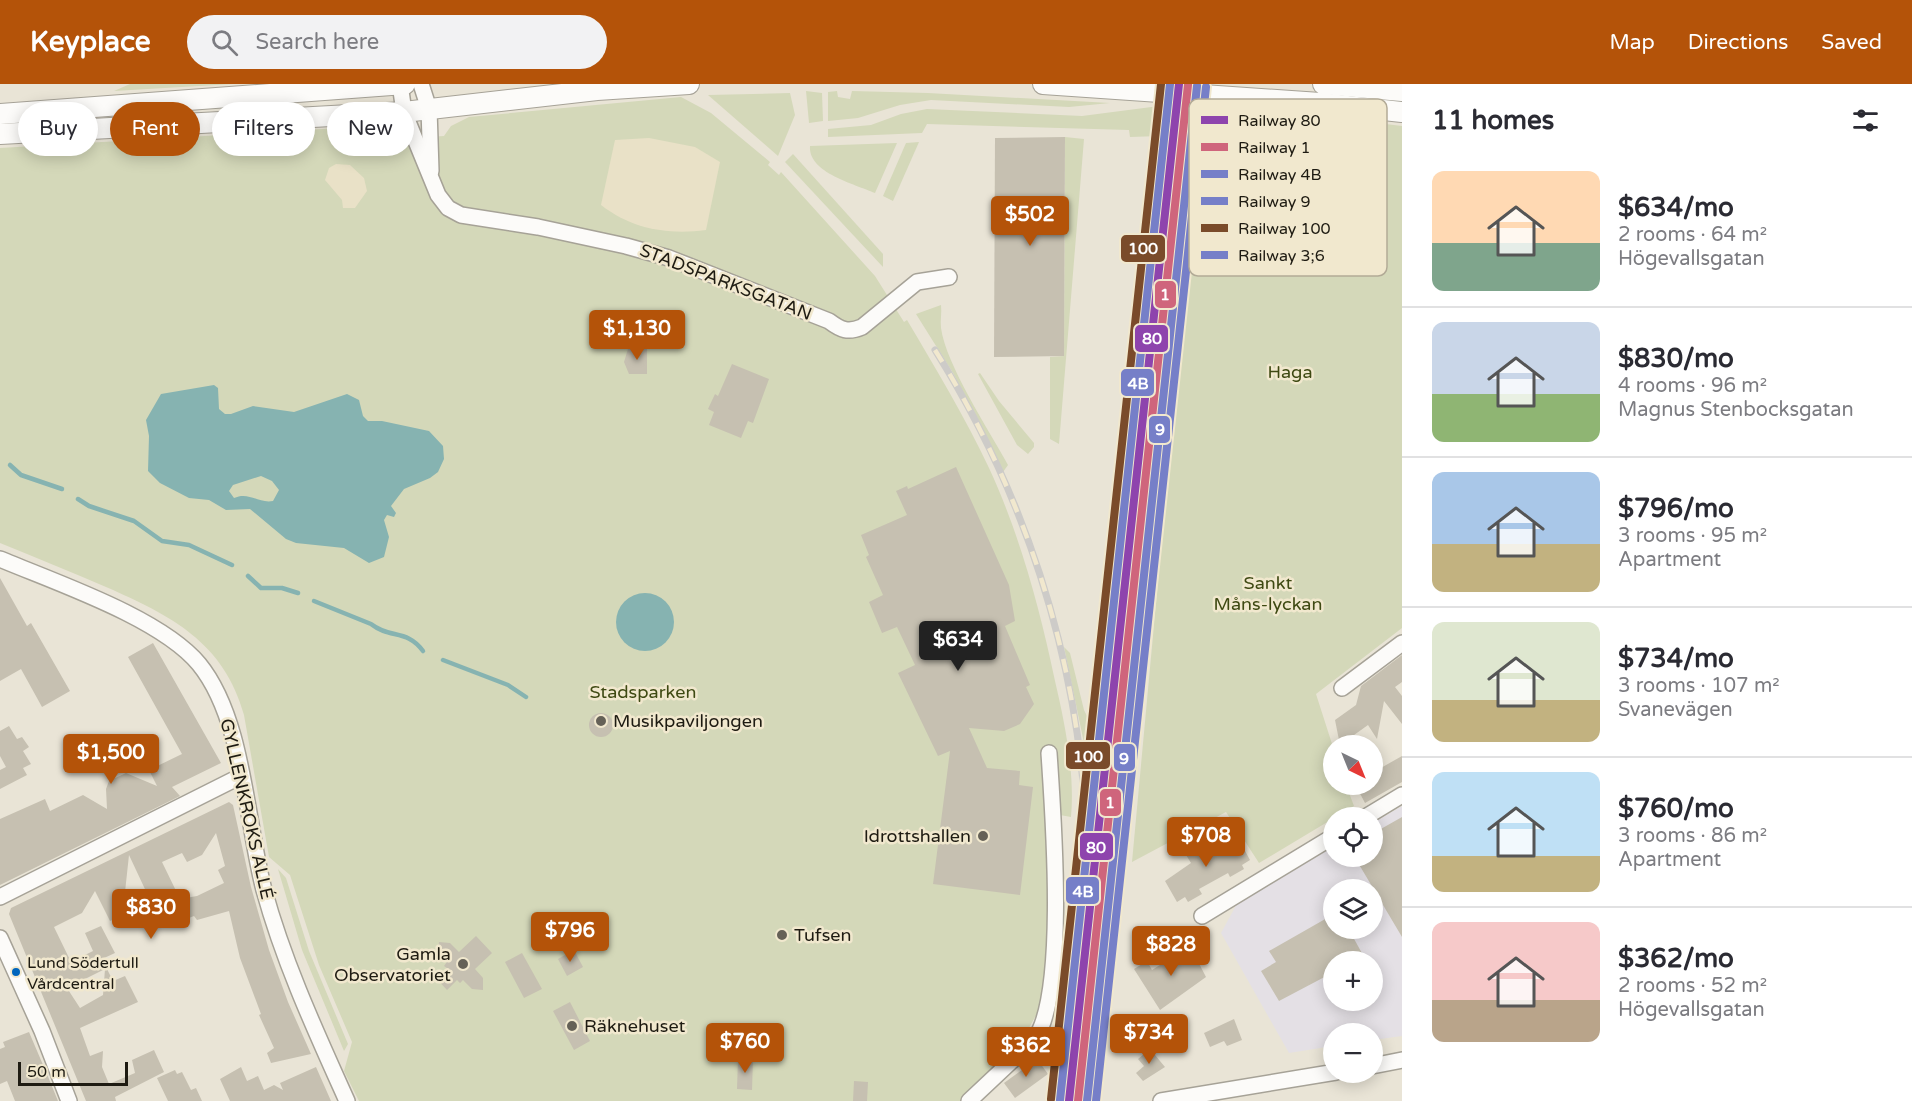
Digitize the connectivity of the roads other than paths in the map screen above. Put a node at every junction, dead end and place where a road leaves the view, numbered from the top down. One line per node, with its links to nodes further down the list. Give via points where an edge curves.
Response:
1 (400, 84): 2 (main road); 9 (street, STADSPARKSGATAN); 14 (main road)
2 (405, 84)
3 (421, 84): 10 (street)
4 (688, 84): 10 (main road)
5 (1043, 84): 8 (main road)
6 (1323, 84): 7 (main road)
7 (1402, 91)
8 (1262, 99)
9 (403, 102)
10 (429, 109): 12 (main road); 18 (street)
11 (1387, 110): 13 (main road)
12 (414, 111)
13 (1402, 112)
14 (0, 114)
15 (327, 116): 16 (main road)
16 (0, 134)
17 (414, 137): 18 (street, STADSPARKSGATAN)
18 (431, 180): 19 (street, STADSPARKSGATAN, via 442,202 461,215 582,235 669,258 830,321 841,330 862,327 917,282)
19 (949, 277)
20 (0, 559): 24 (street, GYLLENKROKS ALLÉ, via 150,625 190,655 220,698)
21 (1402, 643): 22 (street)
22 (1342, 688)
23 (1049, 753): 36 (street, via 1054,928 1049,999 1035,1039)
24 (241, 776): 28 (street); 35 (street, GYLLENKROKS ALLÉ, via 264,889 294,981)
25 (1402, 795): 26 (street)
26 (1382, 807)
27 (1323, 843): 29 (street)
28 (0, 897)
29 (1202, 916)
30 (0, 938): 34 (street)
31 (1402, 1060): 32 (street)
32 (1383, 1064)
33 (1323, 1074): 37 (street)
34 (69, 1101)
35 (347, 1101)
36 (969, 1101)
37 (1161, 1101)

